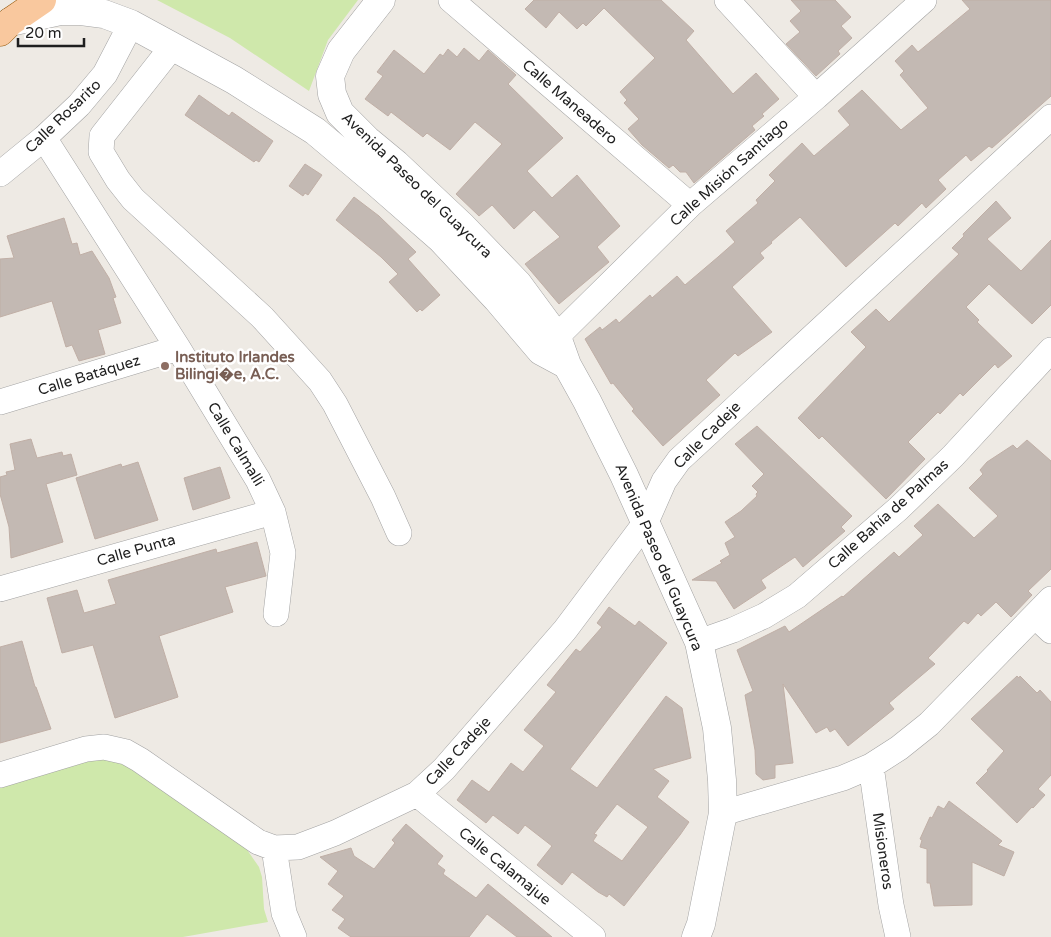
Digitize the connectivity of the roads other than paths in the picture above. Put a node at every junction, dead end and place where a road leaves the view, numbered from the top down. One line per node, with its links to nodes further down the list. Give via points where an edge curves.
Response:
1 (42, 0): 7 (main road)
2 (381, 0): 14 (street, Avenida Paseo del Guaycura, via 340,51 330,76 332,94 340,114 462,226 518,284)
3 (451, 0): 13 (street, Calle Maneadero)
4 (727, 0): 9 (street)
5 (924, 0): 9 (street, Calle Misión Santiago)
6 (130, 24): 7 (street, Avenida Paseo del Guaycura, via 104,14 60,11); 8 (street, Avenida Paseo del Guaycura); 11 (street, Calle Rosarito, via 105,74)
7 (3, 27)
8 (172, 47): 14 (street, Avenida Paseo del Guaycura, via 234,80 315,131 441,239 497,300); 20 (street, via 102,136 101,152 133,199 262,316 320,381 384,497)
9 (816, 97): 13 (street, Calle Misión Santiago)
10 (1051, 117): 19 (street, Calle Cadeje, via 679,460 664,481)
11 (44, 138): 12 (street, Calle Rosarito); 15 (street, Calle Calmalli)
12 (0, 174)
13 (690, 205): 14 (street, Calle Misión Santiago)
14 (549, 344): 19 (street, Avenida Paseo del Guaycura, via 567,365 587,401)
15 (178, 348): 17 (street, Calle Batáquez); 18 (street, Calle Calmalli, via 258,480)
16 (1051, 350): 24 (street, Calle Bahía de Palmas, via 953,456 898,509 797,596 764,616)
17 (0, 402)
18 (273, 512): 21 (street, Calle Punta); 22 (street, Calle Calmalli, via 283,552)
19 (646, 522): 24 (street, Avenida Paseo del Guaycura); 27 (street, Calle Cadeje, via 565,630 444,769)
20 (399, 533)
21 (0, 589)
22 (276, 614)
23 (1046, 615): 25 (street, via 929,724)
24 (699, 642): 28 (street, Avenida Paseo del Guaycura, via 717,728)
25 (871, 766): 28 (street, via 843,778); 33 (street, Misioneros)
26 (0, 775): 29 (street, via 86,749 104,747 126,752 258,842)
27 (417, 794): 29 (street, Calle Cadeje, via 326,837 298,847); 31 (street, Calle Calamajue)
28 (723, 813): 32 (street, Avenida Paseo del Guaycura)
29 (274, 848): 30 (street, via 284,913)
30 (294, 937)
31 (593, 937)
32 (696, 937)
33 (898, 937)

